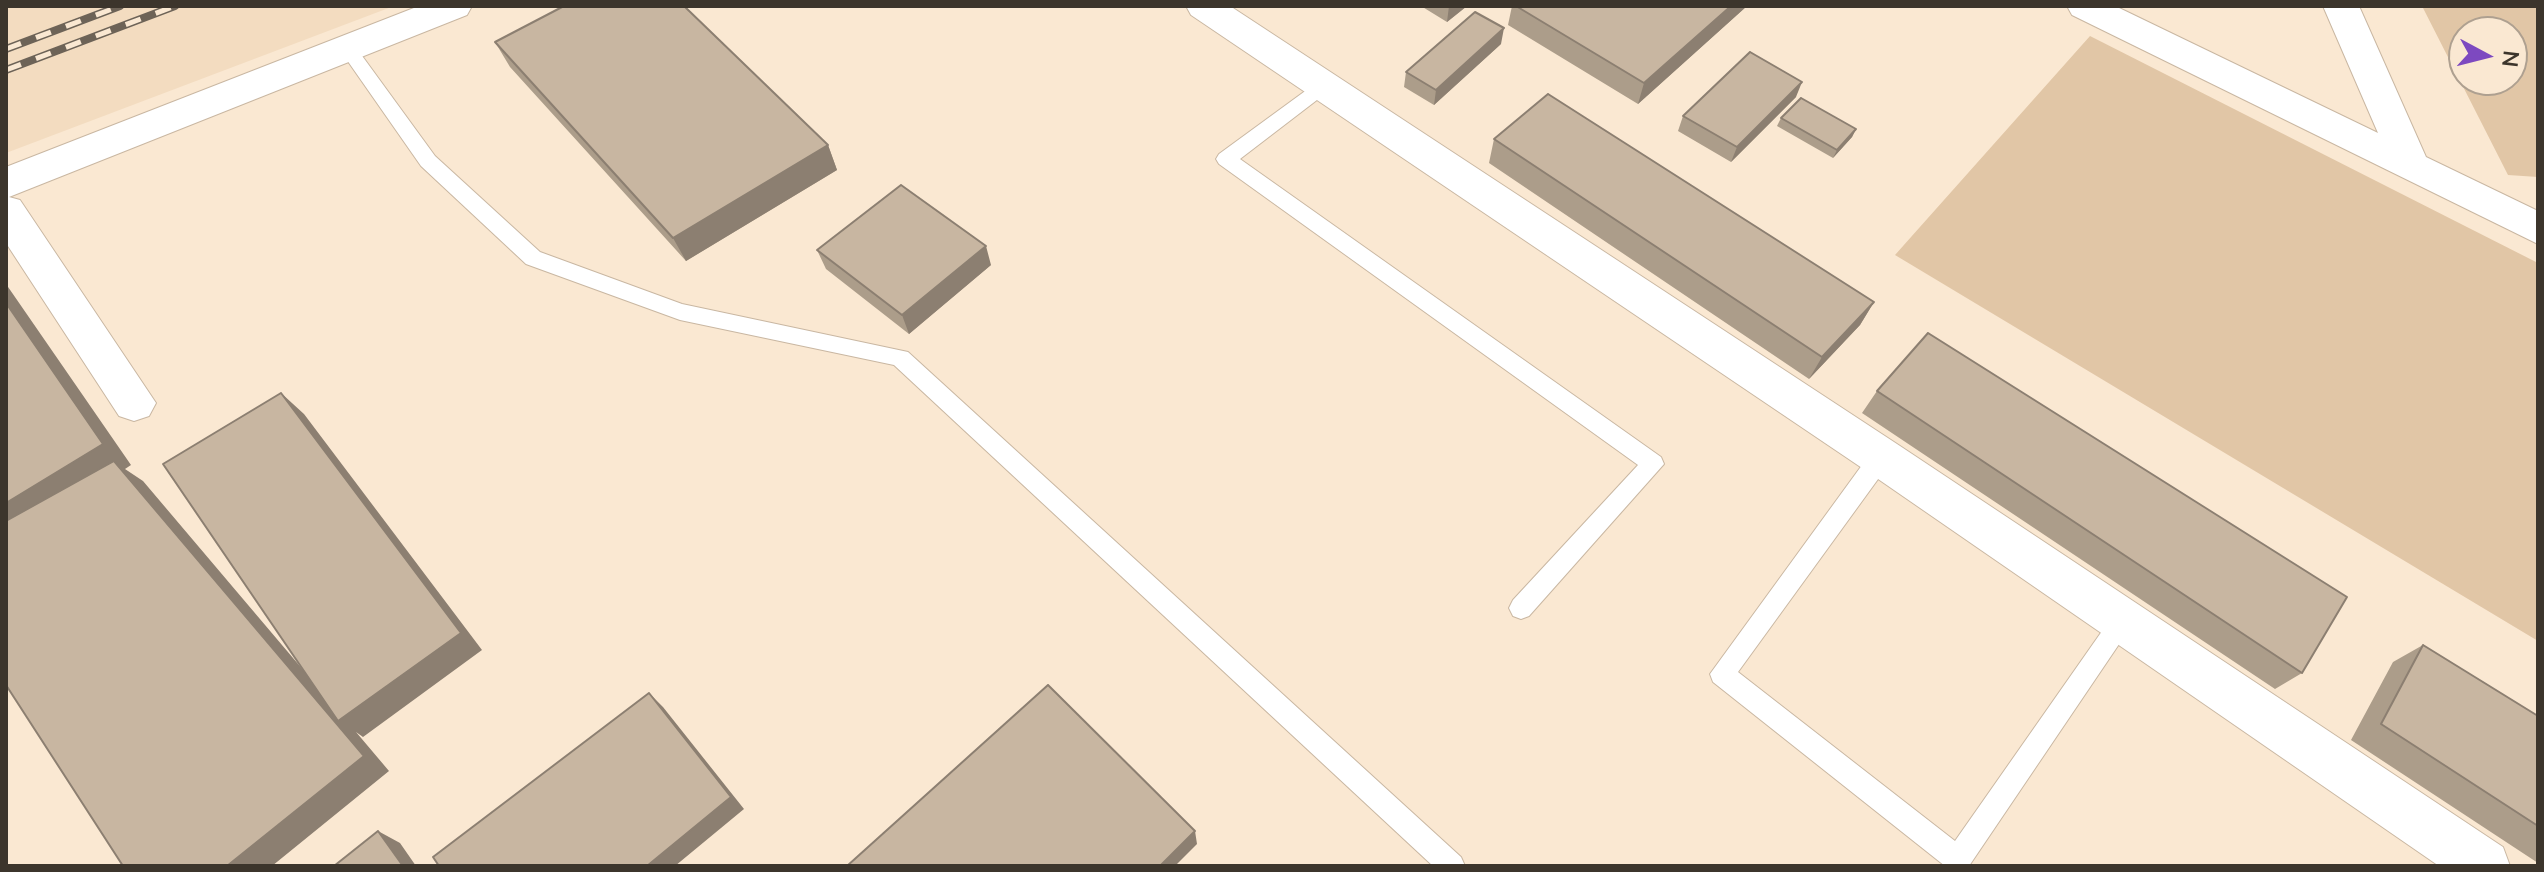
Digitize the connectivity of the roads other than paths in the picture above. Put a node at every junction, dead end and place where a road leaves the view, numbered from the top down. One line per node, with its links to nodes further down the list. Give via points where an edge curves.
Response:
1 (454, 6): 5 (street)
2 (1204, 6): 6 (street)
3 (2085, 6): 7 (street)
4 (2341, 6): 7 (street)
5 (346, 46): 8 (street); 15 (lane, via 428,161 533,258 680,312 900,358)
6 (1323, 85): 12 (street); 13 (lane, via 1226,159 1653,464)
7 (2411, 166): 10 (street)
8 (6, 183)
9 (6, 211): 11 (street)
10 (2538, 229)
11 (134, 403)
12 (1881, 457): 14 (street); 14 (lane, via 1722,674 1958,860)
13 (1521, 608)
14 (2122, 622): 16 (street)
15 (1452, 866)
16 (2484, 866)

